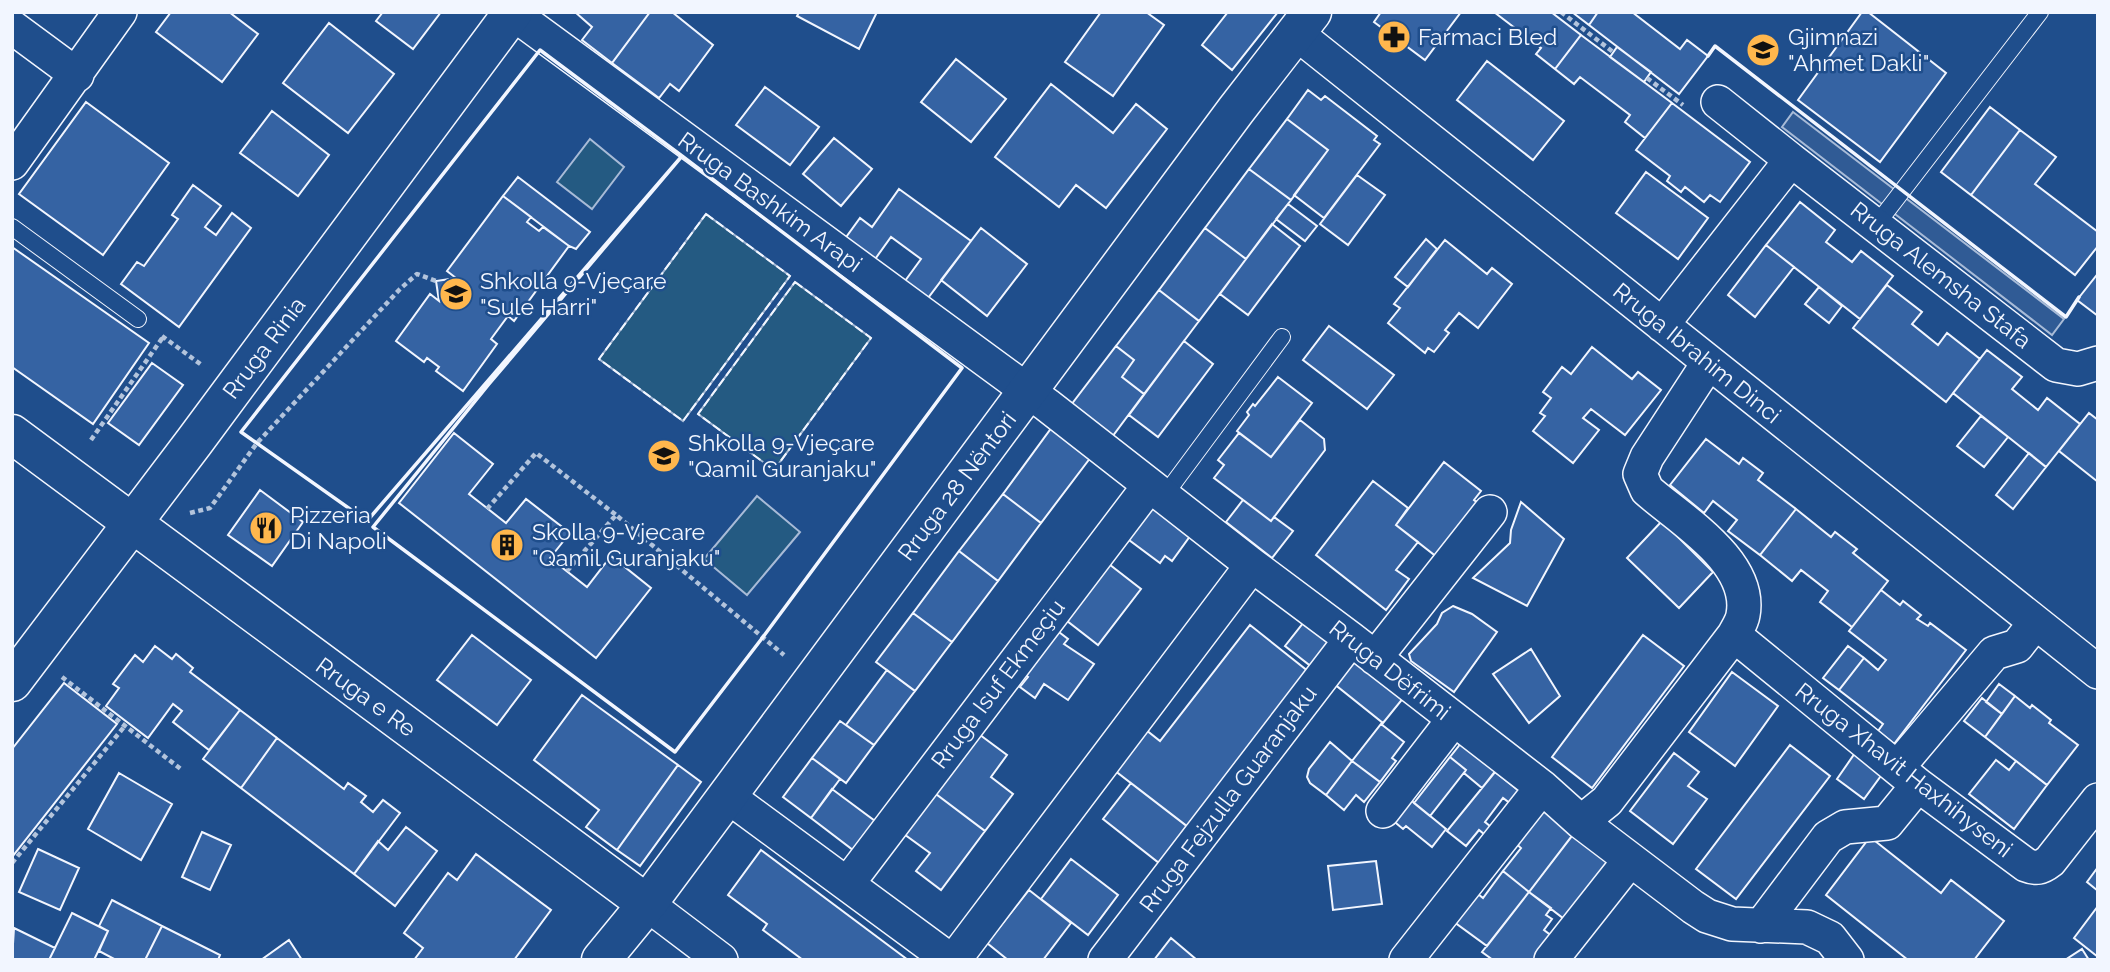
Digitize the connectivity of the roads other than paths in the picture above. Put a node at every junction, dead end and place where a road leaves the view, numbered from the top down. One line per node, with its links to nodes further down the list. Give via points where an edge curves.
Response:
1 (120, 12): 6 (street)
2 (2040, 12): 10 (lane)
3 (512, 13): 17 (street, Rruga Bashkim Arapi); 21 (main road, Rruga Rinia)
4 (1304, 23): 13 (street, Rruga Ibrahim Dinci); 17 (main road, Rruga 28 Nëntori)
5 (12, 27): 6 (street)
6 (77, 75): 9 (street)
7 (1718, 102): 8 (street, Rruga Alemsha Stafa)
8 (1791, 160): 10 (street, Rruga Alemsha Stafa); 13 (street)
9 (12, 163)
10 (1876, 225): 16 (street, Rruga Alemsha Stafa, via 2056,365 2078,369)
11 (12, 227): 12 (lane)
12 (138, 319)
13 (1662, 325): 15 (street, Rruga Ibrahim Dinci)
14 (1282, 337): 19 (lane)
15 (1709, 362): 23 (street, Rruga Ibrahim Dinci); 24 (street, via 1640,474 1647,490 1717,550 1732,569 1742,589 1743,606)
16 (2098, 363)
17 (1029, 391): 19 (street, Rruga Dëfrimi); 31 (main road, Rruga 28 Nëntori)
18 (12, 434): 21 (main road, Rruga e Re)
19 (1156, 491): 22 (street, Rruga Dëfrimi); 36 (street, Rruga Isuf Ekmeçiu)
20 (1489, 512): 25 (street, Rruga Fejzulla Guaranjaku)
21 (131, 524): 27 (main road, Rruga Rinia); 37 (main road, Rruga e Re)
22 (1252, 565): 25 (street, Rruga Dëfrimi); 41 (street)
23 (2035, 623): 26 (street, Rruga Ibrahim Dinci); 29 (street, via 2017,646 1994,653)
24 (1734, 635): 29 (street, Rruga Xhavit Haxhihyseni); 34 (street, via 1607,801)
25 (1363, 649): 28 (street, Rruga Dëfrimi); 42 (street, Rruga Fejzulla Guaranjaku)
26 (2098, 672)
27 (12, 682)
28 (1454, 719): 30 (street, Rruga Dëfrimi); 33 (street)
29 (1908, 776): 32 (street, Rruga Xhavit Haxhihyseni, via 2034,869 2058,853); 38 (street, via 1887,823 1845,827 1828,837)
30 (1542, 787): 34 (street, Rruga Dëfrimi); 43 (street)
31 (726, 795): 36 (street); 37 (main road, Rruga 28 Nëntori)
32 (2098, 800)
33 (1384, 811)
34 (1581, 822): 35 (street, Rruga Dëfrimi)
35 (1630, 860): 38 (street, Rruga Dëfrimi, via 1707,916); 44 (street)
36 (848, 883): 41 (street)
37 (647, 904): 39 (main road, Rruga 28 Nëntori); 40 (street, Rruga e Re)
38 (1761, 926): 45 (street, Rruga Dëfrimi, via 1807,927 1820,932)
39 (601, 960)
40 (720, 960)
41 (952, 960)
42 (1105, 960)
43 (1406, 960)
44 (1551, 960)
45 (1847, 960)

